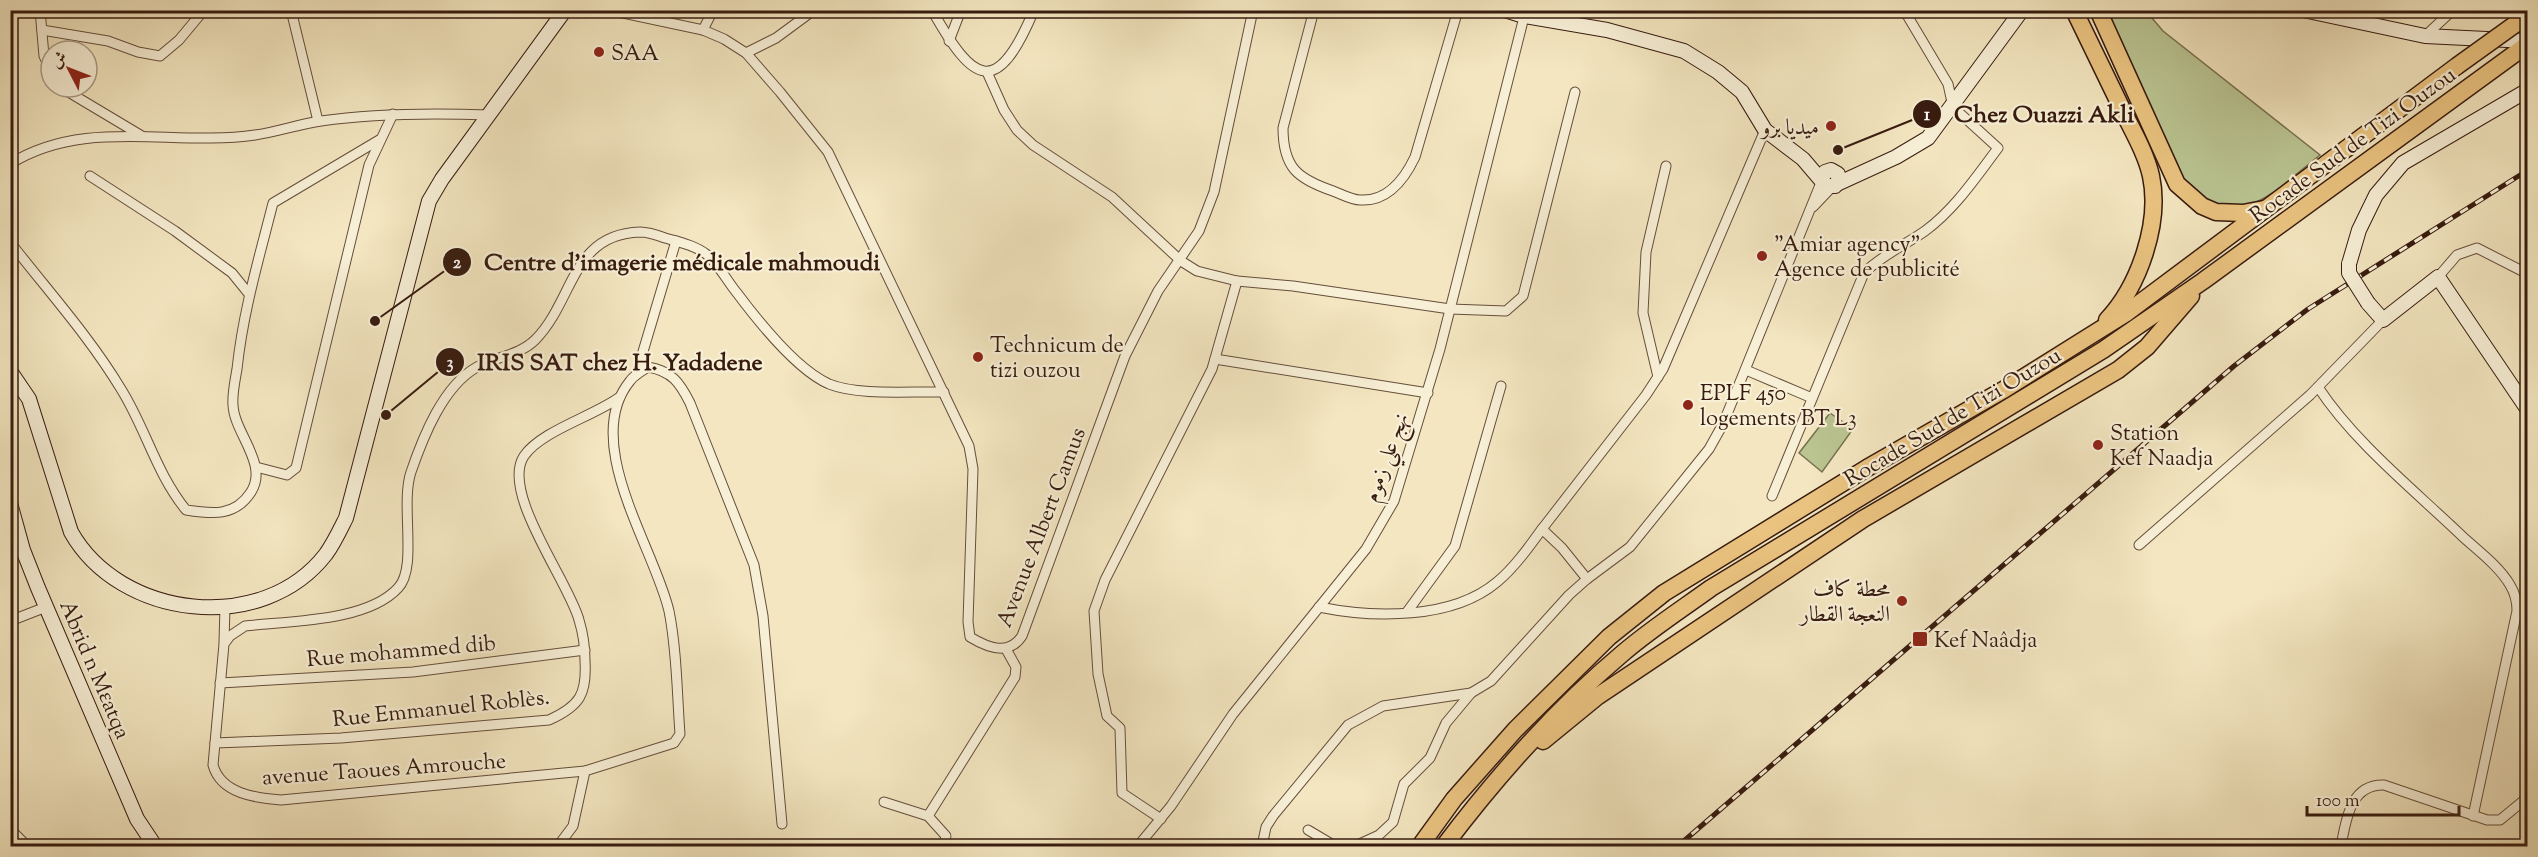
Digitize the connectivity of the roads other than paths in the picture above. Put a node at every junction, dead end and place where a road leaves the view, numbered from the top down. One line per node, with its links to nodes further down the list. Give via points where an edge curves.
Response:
1 (40, 10): 24 (street)
2 (204, 10): 24 (street, via 160,56 116,43)
3 (291, 10): 39 (street)
4 (566, 10): 38 (street)
5 (609, 10): 25 (street, Avenue Albert Camus)
6 (713, 10): 25 (street)
7 (814, 10): 30 (street, via 776,38)
8 (932, 10): 28 (street)
9 (961, 10): 28 (street)
10 (1034, 10): 31 (street, via 1011,58 999,70)
11 (1253, 10): 50 (street, Avenue Albert Camus, via 1214,192 1199,231)
12 (1314, 10): 13 (street, via 1283,128 1283,144 1287,160 1299,176 1359,200 1384,194 1406,177)
13 (1458, 10)
14 (1505, 10): 22 (street)
15 (1905, 10): 36 (street, via 1947,84)
16 (2022, 10): 33 (street)
17 (2034, 10): 33 (street)
18 (2074, 10): 58 (highway, via 2151,177 2152,210 2145,256 2116,310)
19 (2098, 10): 47 (highway, via 2176,184 2202,207 2216,212 2243,213)
20 (2453, 10): 26 (street)
21 (2306, 11): 26 (street)
22 (1525, 13): 40 (street, via 1684,51 1742,92); 56 (street, نهج علي زموم)
23 (2528, 15): 47 (highway, Rocade Sud de Tizi Ouzou, bridge)
24 (42, 30): 27 (street)
25 (703, 30): 30 (street, Avenue Albert Camus)
26 (2425, 36): 29 (street)
27 (43, 39)
28 (949, 40): 31 (street, via 970,67)
29 (2528, 43): 54 (highway, Rocade Sud de Tizi Ouzou)
30 (746, 53): 66 (street, Avenue Albert Camus, via 828,152)
31 (987, 72): 50 (street, via 1017,130 1033,145 1112,197)
32 (2528, 90): 57 (street, bridge, via 2403,163 2376,195 2359,231 2349,273)
33 (1962, 91): 36 (street)
34 (1575, 92): 56 (street, via 1523,296 1506,311)
35 (80, 99): 41 (street)
36 (1953, 107): 46 (street, via 1928,138 1896,157 1863,171); 69 (street, via 1998,148 1941,217 1864,273)
37 (393, 114): 38 (street); 39 (street); 42 (street)
38 (489, 115): 79 (street, via 442,179 422,220 367,441 346,518 337,536 325,555 291,583 263,596)
39 (318, 121): 41 (street, via 254,135)
40 (1765, 130): 46 (street); 63 (street)
41 (144, 137): 43 (street, via 109,135 56,144)
42 (379, 140): 55 (street, via 273,203); 71 (street, via 369,165 296,468 287,475)
43 (10, 164)
44 (1666, 166): 63 (street, via 1646,252 1643,313)
45 (90, 176): 55 (street, via 175,231 231,273)
46 (1829, 178): 60 (street, via 1807,213)
47 (2268, 208): 58 (highway, Rocade Sud de Tizi Ouzou)
48 (676, 241): 62 (street); 66 (street, via 709,256 749,309 817,377 855,390); 84 (street, via 644,232 607,238 592,250 570,281 533,343 476,367 450,394 433,420 411,474 405,506 408,570 399,588 360,610 245,626)
49 (10, 242): 71 (street, via 95,347 123,392 168,488 186,510 213,515 235,510 252,491)
50 (1181, 261): 53 (street, via 1197,271); 85 (street, Avenue Albert Camus, via 1158,291 1125,356 1022,636)
51 (2528, 274): 52 (street, via 2477,248 2457,255)
52 (2438, 277): 57 (street); 70 (street)
53 (1237, 281): 56 (street); 59 (street)
54 (2203, 281): 91 (highway, Rocade Sud de Tizi Ouzou, via 2061,378 1711,588 1624,652 1571,700); 91 (highway, via 2147,346 2118,370 1863,519 1598,696)
55 (249, 294): 71 (street, via 233,405)
56 (1450, 309): 67 (street, نهج علي زموم)
57 (2383, 320): 65 (street)
58 (2088, 339): 108 (highway, Rocade Sud de Tizi Ouzou, via 1664,593 1609,637 1522,722)
59 (1215, 359): 67 (street); 96 (street, via 1105,580 1094,611 1098,674 1107,716 1120,728 1122,793)
60 (1746, 370): 69 (street); 78 (street, via 1709,448 1630,547)
61 (10, 371): 79 (street, via 29,399 62,506 80,547 139,593 190,608)
62 (636, 375): 68 (street, avenue Taoues Amrouche); 97 (street, via 648,367 662,369 678,380 754,565 766,639)
63 (1658, 377): 76 (street)
64 (1501, 386): 82 (street, via 1455,546)
65 (2318, 387): 77 (street); 95 (street, via 2378,455 2493,565 2517,600)
66 (944, 392): 85 (street, Avenue Albert Camus, via 969,446 973,470 970,638)
67 (1428, 393): 81 (street, نهج علي زموم, via 1395,501 1366,549)
68 (620, 397): 86 (street, Rue Emmanuel Roblès., via 537,444 524,457 519,470 523,498 579,620); 90 (street, avenue Taoues Amrouche, via 615,418 616,470 669,610 680,734 674,743 662,748)
69 (1812, 398): 72 (street)
70 (2528, 410)
71 (256, 467)
72 (1772, 496)
73 (2528, 497): 75 (street)
74 (10, 503): 80 (street, Abrid n Mɛatqa, via 23,550)
75 (2528, 503)
76 (1542, 529): 78 (street); 82 (street, via 1496,583 1455,606)
77 (2139, 545)
78 (1587, 579): 88 (street, via 1491,681)
79 (225, 606): 84 (street, avenue Taoues Amrouche)
80 (46, 607): 83 (street); 101 (street, Abrid n Mɛatqa, via 137,819)
81 (1318, 607): 82 (street, via 1358,615); 96 (street, نهج علي زموم, via 1233,714)
82 (1407, 612)
83 (10, 621)
84 (224, 644): 87 (street, avenue Taoues Amrouche)
85 (1006, 649): 94 (street, via 1016,667 1015,676)
86 (585, 650): 87 (street, Rue mohammed dib, via 413,672); 89 (street, Rue Emmanuel Roblès., via 585,690 573,705 549,720 341,738)
87 (220, 683): 89 (street, avenue Taoues Amrouche)
88 (1471, 693): 105 (street, via 1383,706 1348,725 1273,816); 107 (street, via 1446,723 1430,758 1404,784 1393,822 1379,835)
89 (215, 743): 90 (street, avenue Taoues Amrouche, via 215,773 238,792 253,798 281,800)
90 (585, 771): 102 (street, via 573,826)
91 (1494, 784): 109 (highway, Rocade Sud de Tizi Ouzou)
92 (2528, 797): 95 (street, via 2500,820)
93 (884, 802): 94 (street)
94 (928, 816): 103 (street, via 946,836)
95 (2473, 816): 110 (street, via 2384,785 2372,785 2352,802)
96 (1161, 819): 104 (street, نهج علي زموم)
97 (782, 824)
98 (10, 829): 100 (street)
99 (1308, 830): 106 (street)
100 (27, 846)
101 (155, 846)
102 (558, 846)
103 (944, 846)
104 (1138, 846)
105 (1262, 846)
106 (1335, 846)
107 (1355, 846)
108 (1420, 846)
109 (1444, 846)
110 (2341, 846)

